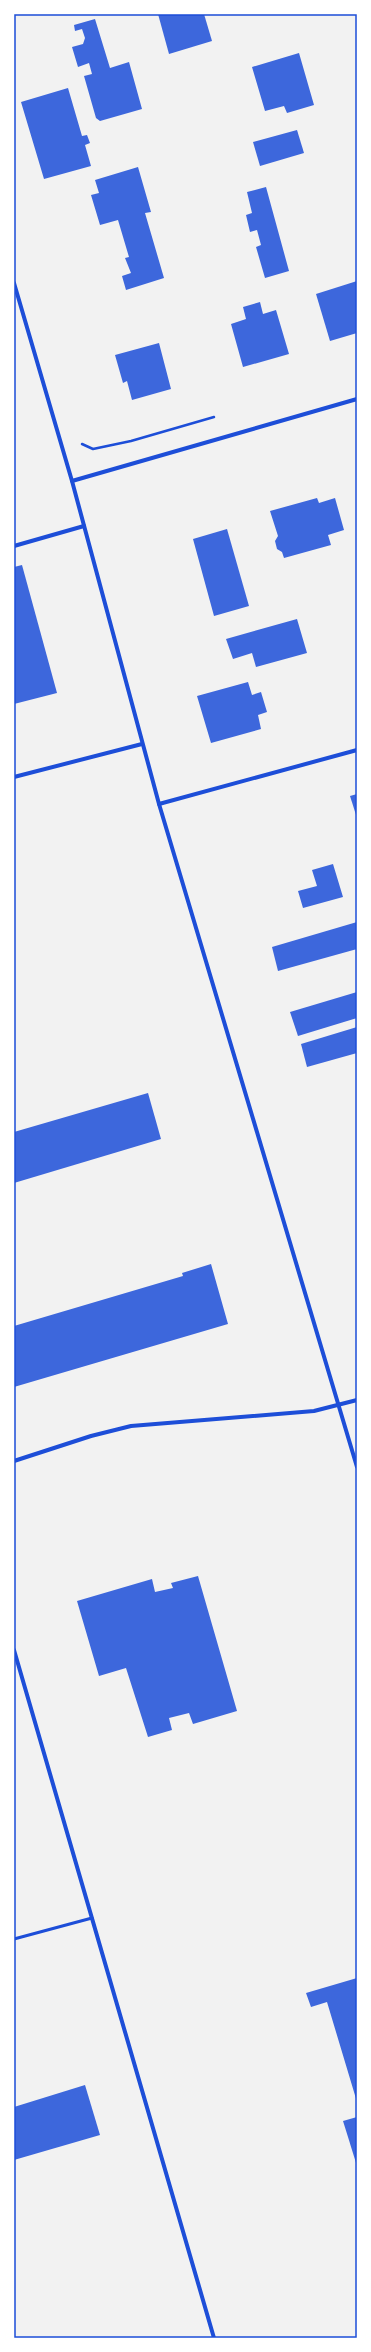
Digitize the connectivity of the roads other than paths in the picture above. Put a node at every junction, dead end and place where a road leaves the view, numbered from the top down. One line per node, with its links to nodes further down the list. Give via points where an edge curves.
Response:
1 (14, 283): 3 (street)
2 (357, 399): 3 (street)
3 (72, 481): 4 (street)
4 (84, 526): 5 (street); 6 (street)
5 (14, 546)
6 (142, 744): 8 (street); 9 (street)
7 (357, 750): 9 (street)
8 (14, 777)
9 (159, 804): 11 (street)
10 (357, 1400): 11 (street)
11 (340, 1404): 12 (street, via 314,1411 131,1426); 13 (street)
12 (14, 1461)
13 (357, 1467)
14 (14, 1650): 15 (street)
15 (92, 1918): 16 (lane); 17 (street)
16 (14, 1939)
17 (214, 2338)

